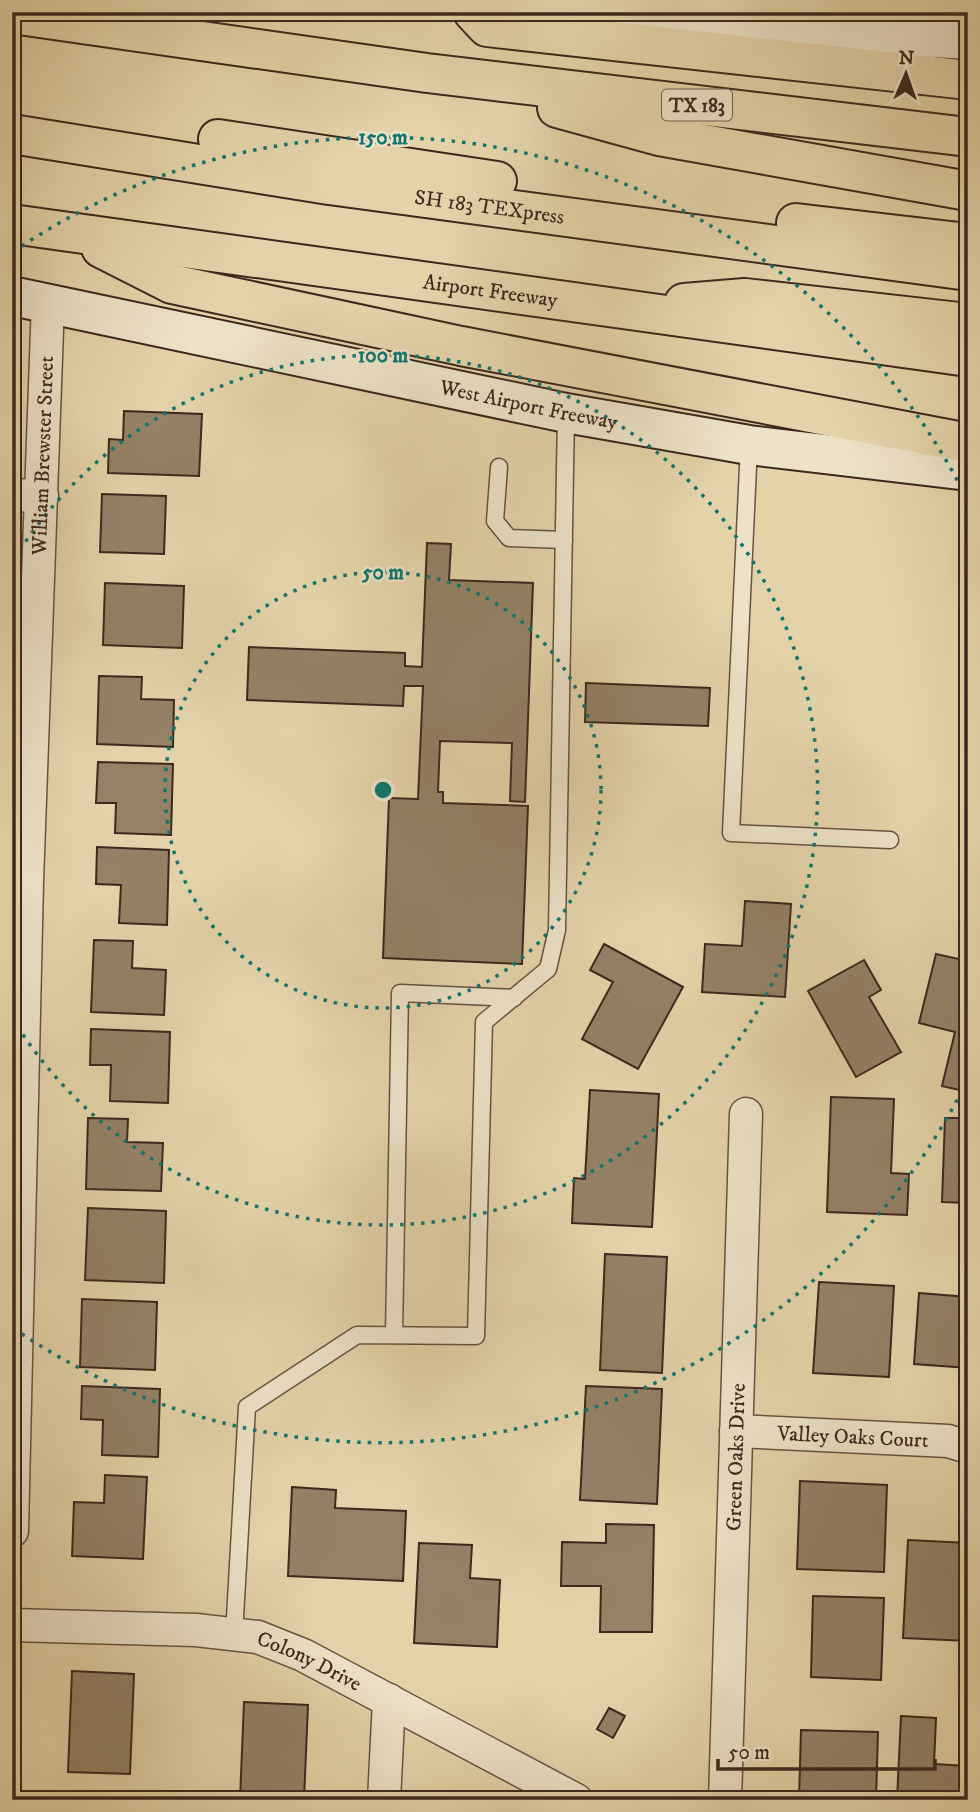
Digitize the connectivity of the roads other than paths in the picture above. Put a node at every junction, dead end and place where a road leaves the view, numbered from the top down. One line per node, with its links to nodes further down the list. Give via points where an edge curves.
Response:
1 (473, 12): 6 (highway, via 487,27)
2 (599, 12): 4 (main road, via 775,29)
3 (12, 14): 5 (highway, TX 183)
4 (968, 40)
5 (427, 73): 9 (highway, TX 183); 10 (highway, via 659,136)
6 (968, 80)
7 (12, 110): 13 (highway, SH 183 TEXpress, via 768,219)
8 (12, 134): 14 (highway, SH 183 TEXpress, via 329,185)
9 (968, 137)
10 (968, 191)
11 (12, 224): 12 (highway, Airport Freeway)
12 (71, 233): 16 (highway, Airport Freeway); 20 (highway, via 172,284 461,346)
13 (968, 243)
14 (968, 271)
15 (30, 299): 19 (main road, West Airport Freeway); 24 (street, William Brewster Street)
16 (609, 309): 17 (highway, via 745,298); 18 (highway, Airport Freeway)
17 (968, 323)
18 (968, 357)
19 (566, 413): 21 (main road, West Airport Freeway); 25 (lane)
20 (968, 443)
21 (749, 445): 23 (main road, West Airport Freeway); 26 (lane, via 731,833)
22 (499, 467): 25 (lane, via 495,521 509,538)
23 (968, 471)
24 (27, 496): 27 (street, William Brewster Street)
25 (564, 540): 28 (lane, via 557,930 548,970)
26 (890, 840)
27 (20, 882): 33 (street, William Brewster Street)
28 (514, 998): 30 (lane, via 484,1022 476,1336); 30 (lane, via 400,993)
29 (746, 1114): 31 (street, Green Oaks Drive)
30 (394, 1335): 35 (lane, via 356,1335 247,1407)
31 (736, 1431): 32 (street, Valley Oaks Court, via 948,1441); 39 (street, Green Oaks Drive)
32 (968, 1447)
33 (12, 1531)
34 (12, 1625): 35 (street, Colony Drive)
35 (234, 1635): 36 (street, Colony Drive, via 257,1637 303,1655)
36 (389, 1700): 37 (street); 38 (street, Colony Drive)
37 (384, 1800)
38 (576, 1800)
39 (725, 1800)

